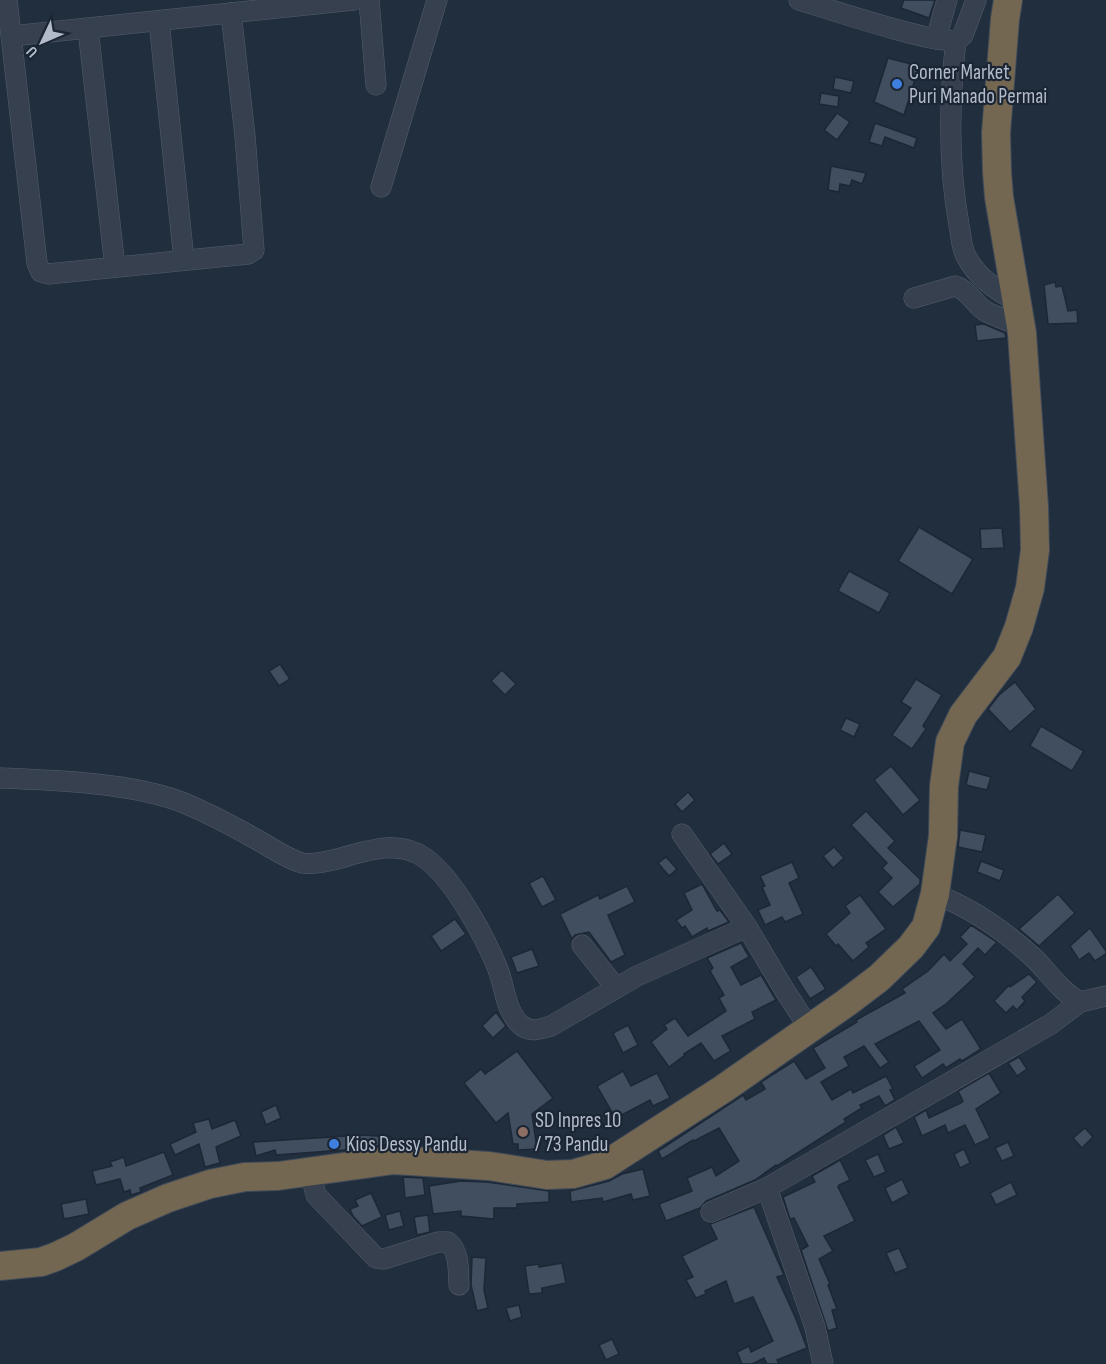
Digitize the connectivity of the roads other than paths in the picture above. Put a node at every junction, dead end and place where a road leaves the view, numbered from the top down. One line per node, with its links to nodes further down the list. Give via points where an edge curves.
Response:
1 (6, 0): 12 (street)
2 (354, 0): 9 (street)
3 (369, 0): 15 (street)
4 (437, 0): 16 (street)
5 (800, 0): 13 (street)
6 (947, 0): 13 (street)
7 (976, 0): 14 (street, via 963,35)
8 (1008, 0): 20 (highway, via 997,124 997,172)
9 (231, 13): 10 (street); 17 (street, via 255,245 248,254)
10 (159, 21): 11 (street); 17 (street)
11 (88, 29): 12 (street); 18 (street)
12 (12, 36): 18 (street, via 41,272)
13 (936, 39): 14 (street)
14 (956, 40): 20 (street, via 951,117 953,190 965,254)
15 (376, 86)
16 (381, 187)
17 (184, 260): 18 (street)
18 (115, 267)
19 (914, 298): 20 (street, via 955,286 984,310)
20 (1019, 314): 23 (highway, via 1034,507 1035,550 1030,588 1007,657 963,715 950,742)
21 (0, 778): 26 (street, via 117,787 182,802 304,863 318,864 392,847 417,853 443,874 458,894 488,947 509,1008 528,1030 551,1026)
22 (682, 834): 24 (street)
23 (935, 894): 28 (street, via 957,902 992,924 1026,950); 29 (highway, via 926,927 910,947 879,978)
24 (747, 927): 26 (street); 29 (street)
25 (582, 945): 26 (street)
26 (616, 988)
27 (1106, 996): 28 (street)
28 (1080, 1002): 31 (street, via 1051,1024)
29 (810, 1029): 30 (highway, via 616,1160 595,1169 548,1175 489,1166 394,1160)
30 (310, 1171): 33 (highway, via 244,1177 189,1191 140,1209 55,1257); 34 (street, via 316,1195 376,1258 448,1242 456,1253)
31 (767, 1188): 32 (street); 35 (street, via 815,1328)
32 (711, 1212)
33 (0, 1266)
34 (459, 1285)
35 (823, 1364)

